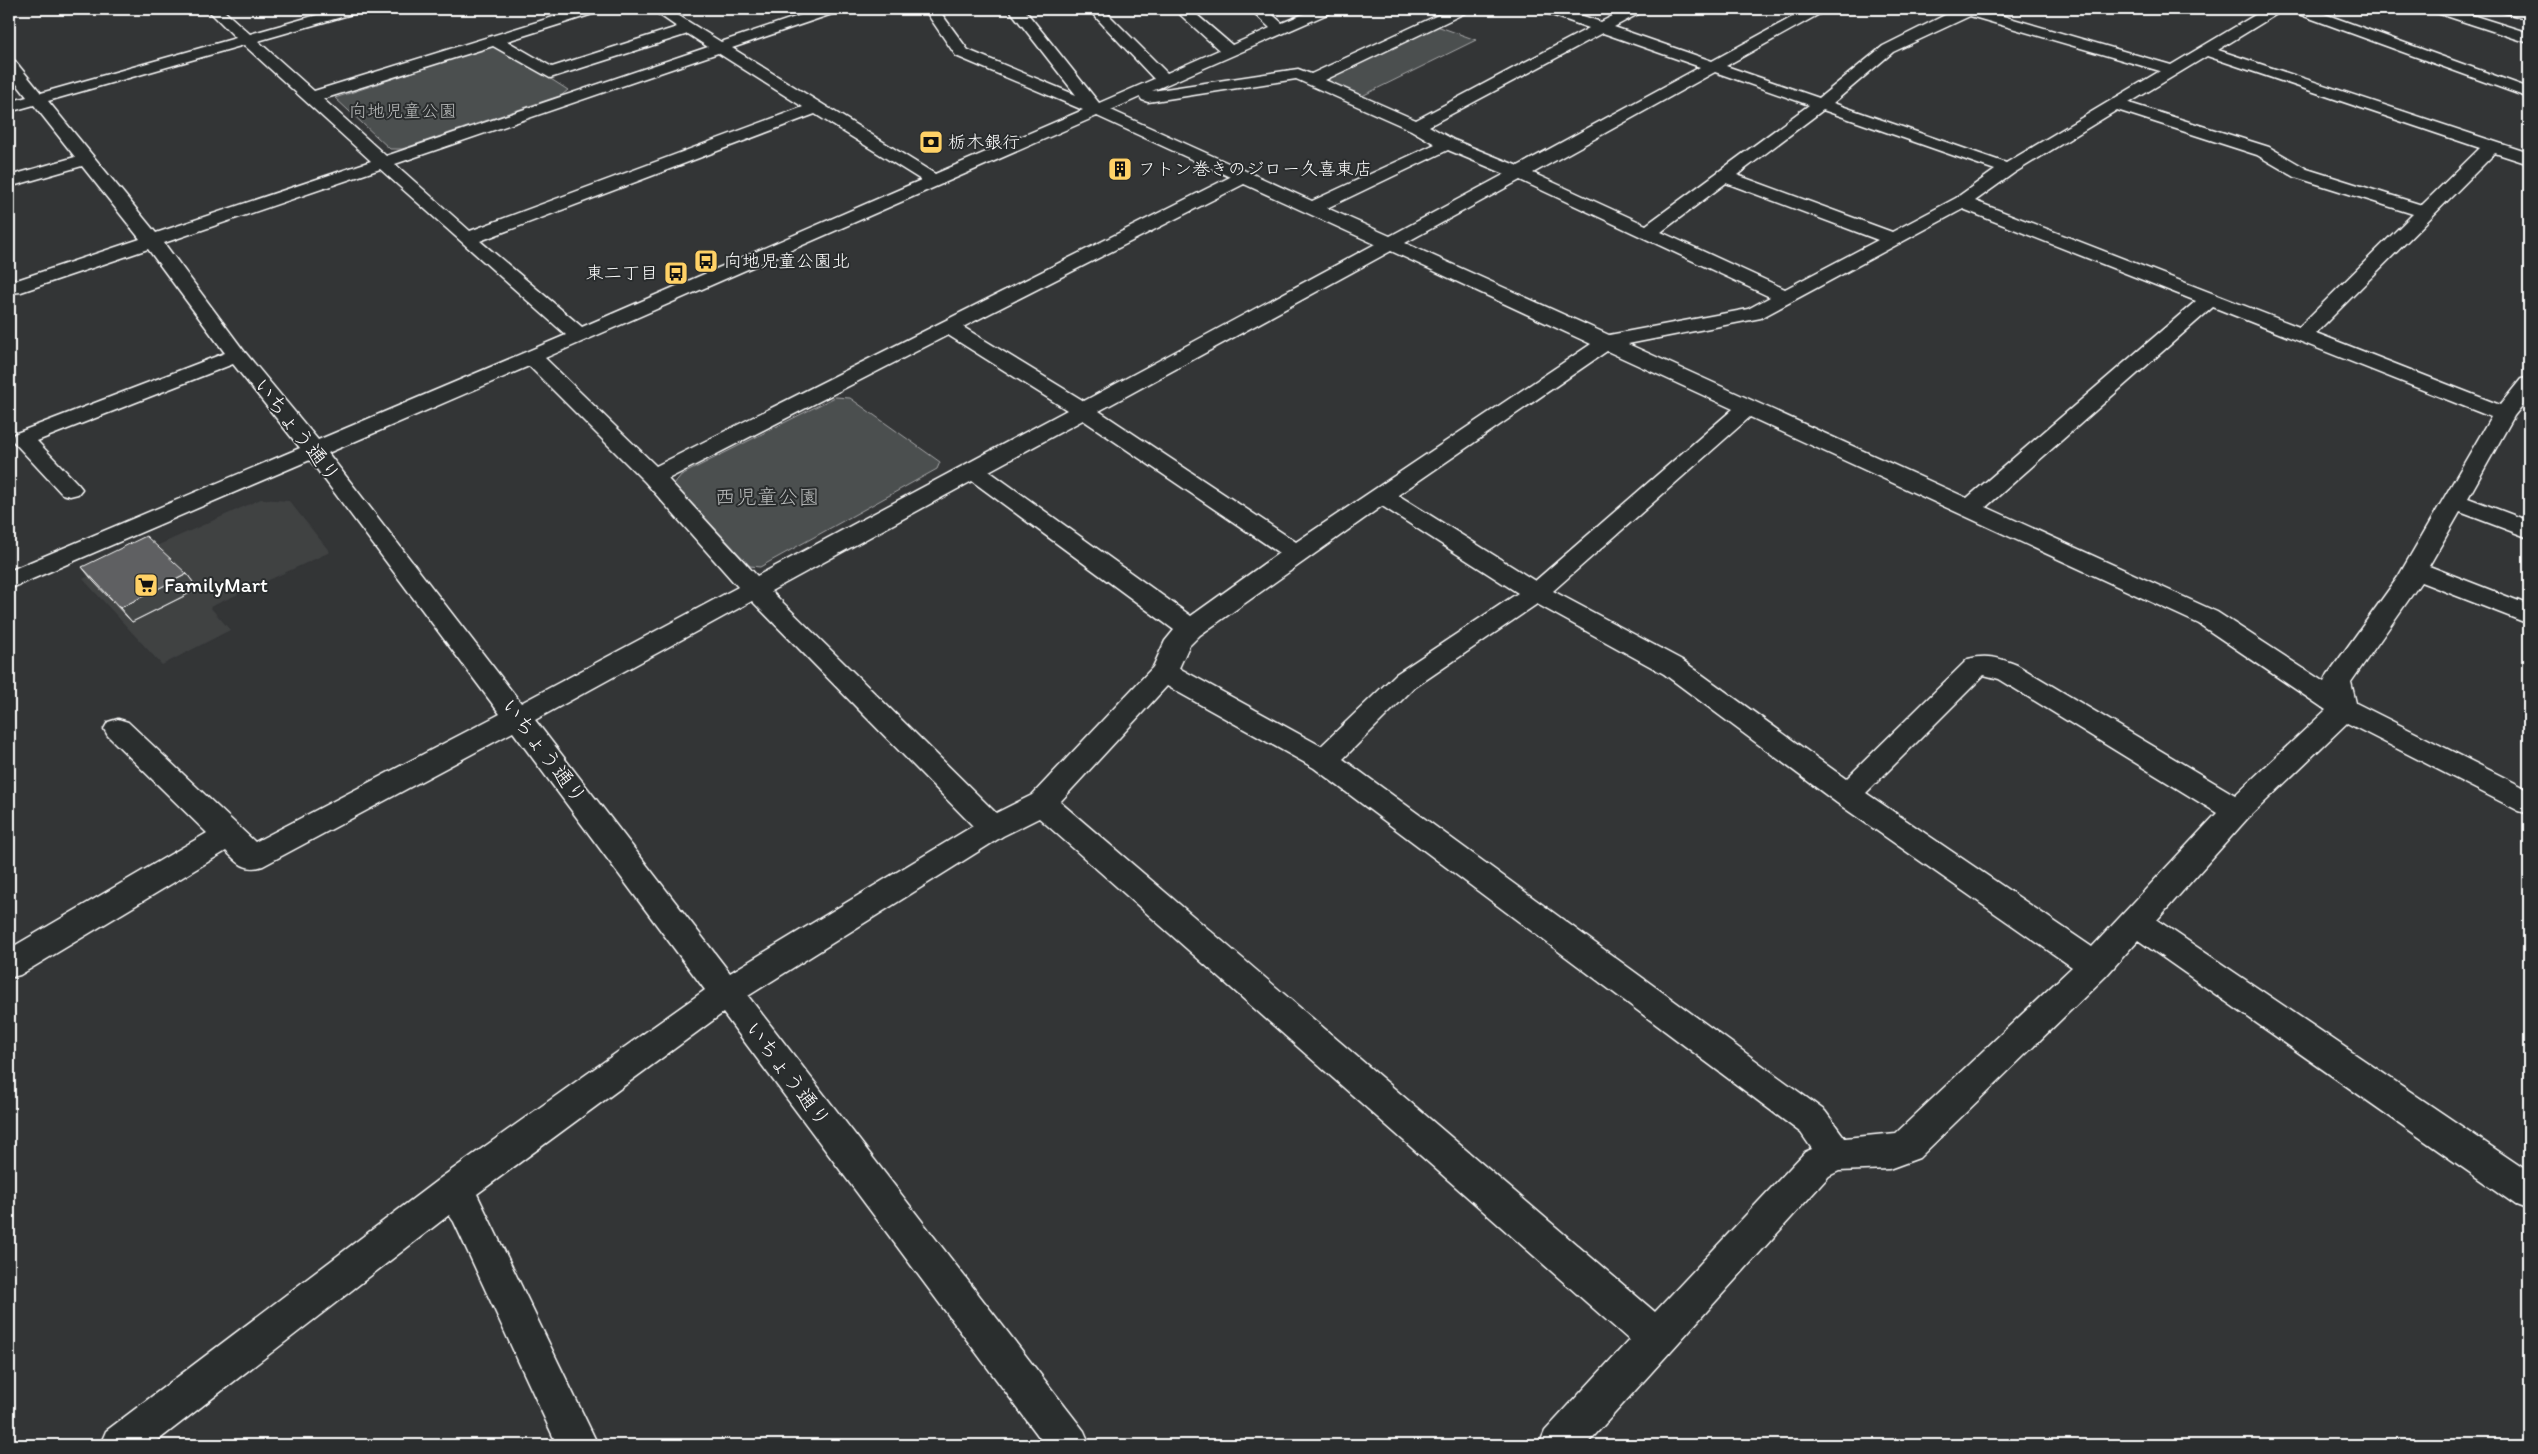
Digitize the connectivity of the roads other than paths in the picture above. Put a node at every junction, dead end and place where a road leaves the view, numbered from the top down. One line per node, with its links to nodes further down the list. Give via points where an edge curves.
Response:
1 (214, 9): 28 (street)
2 (354, 9): 28 (street)
3 (594, 9): 29 (street)
4 (658, 9): 24 (street)
5 (833, 9): 30 (street)
6 (931, 9): 43 (street, via 962,53)
7 (1016, 9): 43 (street)
8 (1095, 9): 36 (street)
9 (1181, 9): 32 (street)
10 (1257, 9): 25 (street)
11 (1327, 9): 25 (street)
12 (1462, 9): 37 (street)
13 (1548, 9): 23 (street)
14 (1637, 9): 23 (street)
15 (1818, 9): 34 (street)
16 (1968, 9): 35 (street); 41 (street, via 1888,49)
17 (2275, 9): 31 (street)
18 (2298, 9): 38 (street)
19 (2439, 9): 26 (street)
20 (2507, 9): 21 (street)
21 (2529, 16)
22 (2529, 21): 26 (street)
23 (1604, 27): 34 (street); 46 (street)
24 (688, 29): 29 (street, via 550,73); 30 (street)
25 (1280, 29): 32 (street)
26 (2508, 31): 27 (street)
27 (2529, 38)
28 (247, 40): 39 (street); 40 (street)
29 (494, 40): 39 (street)
30 (717, 48): 45 (street); 51 (street)
31 (2204, 50): 35 (street); 48 (street)
32 (1229, 52): 36 (street)
33 (9, 64): 40 (street, いちょう通り)
34 (1712, 67): 41 (street); 53 (street)
35 (2172, 70): 42 (street)
36 (1164, 80): 43 (street)
37 (1311, 80): 43 (street, via 1298,74); 46 (street)
38 (2527, 91)
39 (310, 98): 51 (street)
40 (37, 99): 44 (street); 50 (street, いちょう通り)
41 (1820, 104): 52 (street); 55 (street)
42 (2117, 105): 52 (street); 60 (street, via 2263,151 2301,173)
43 (1103, 106): 54 (street); 56 (street)
44 (9, 107)
45 (815, 108): 56 (street); 62 (street)
46 (1416, 126): 47 (street)
47 (1448, 144): 53 (street); 59 (street)
48 (2492, 146): 49 (street); 60 (street)
49 (2529, 158)
50 (85, 160): 57 (street); 64 (street, いちょう通り)
51 (384, 162): 62 (street); 64 (street)
52 (2008, 169): 58 (street)
53 (1519, 173): 61 (street); 65 (street)
54 (1243, 176): 59 (street); 69 (street)
55 (1724, 176): 61 (street); 63 (street)
56 (934, 181): 71 (street)
57 (9, 182)
58 (1962, 202): 63 (street); 68 (street)
59 (1311, 208): 65 (street)
60 (2425, 212): 70 (street)
61 (1647, 233): 67 (street)
62 (467, 238): 71 (street)
63 (1894, 239): 67 (street)
64 (152, 241): 66 (street, via 14,288); 73 (street, いちょう通り)
65 (1390, 244): 72 (street); 77 (street)
66 (9, 284)
67 (1786, 297): 72 (street, via 1754,314)
68 (2210, 299): 70 (street); 86 (street)
69 (947, 326): 77 (street); 82 (street)
70 (2302, 335): 78 (street)
71 (580, 336): 74 (street)
72 (1607, 342): 76 (street); 84 (street)
73 (237, 355): 79 (street); 80 (street, いちょう通り)
74 (531, 356): 80 (street); 82 (street)
75 (2529, 385): 78 (street)
76 (1748, 407): 86 (street); 92 (street)
77 (1083, 410): 81 (street); 88 (street)
78 (2504, 414): 85 (street)
79 (16, 430): 83 (street)
80 (313, 449): 90 (street); 97 (street, いちょう通り)
81 (972, 470): 91 (street); 94 (street)
82 (653, 477): 91 (street)
83 (70, 489)
84 (1381, 495): 88 (street); 92 (street)
85 (2454, 501): 87 (street); 89 (street)
86 (1971, 507): 96 (street, via 2208,618)
87 (2529, 530)
88 (1296, 553): 94 (street)
89 (2415, 570): 93 (street); 96 (street, via 2337,681)
90 (9, 581)
91 (754, 589): 97 (street); 104 (street)
92 (1536, 593): 99 (street, via 1405,680); 100 (street, via 1673,667)
93 (2529, 615)
94 (1191, 629): 95 (street, via 1178,641)
95 (1164, 672): 99 (street); 101 (street)
96 (2344, 709): 102 (street); 103 (street)
97 (518, 717): 105 (street, via 252,858); 109 (street, いちょう通り)
98 (118, 729): 105 (street)
99 (1324, 760): 110 (street, via 1813,1122)
100 (1847, 795): 103 (street, via 1977,666 1992,665); 108 (street)
101 (1042, 803): 104 (street); 113 (street)
102 (2529, 803)
103 (2237, 811): 106 (street)
104 (993, 828): 109 (street)
105 (229, 835): 107 (street)
106 (2136, 922): 108 (street); 112 (street)
107 (9, 965)
108 (2095, 966): 110 (street, via 1907,1146 1889,1152)
109 (726, 993): 111 (street); 116 (street, いちょう通り)
110 (1837, 1155): 113 (street, via 1817,1164)
111 (452, 1191): 114 (street); 115 (street, via 466,1210)
112 (2529, 1193)
113 (1656, 1338): 117 (street)
114 (120, 1445)
115 (578, 1445)
116 (1070, 1445)
117 (1560, 1445)

